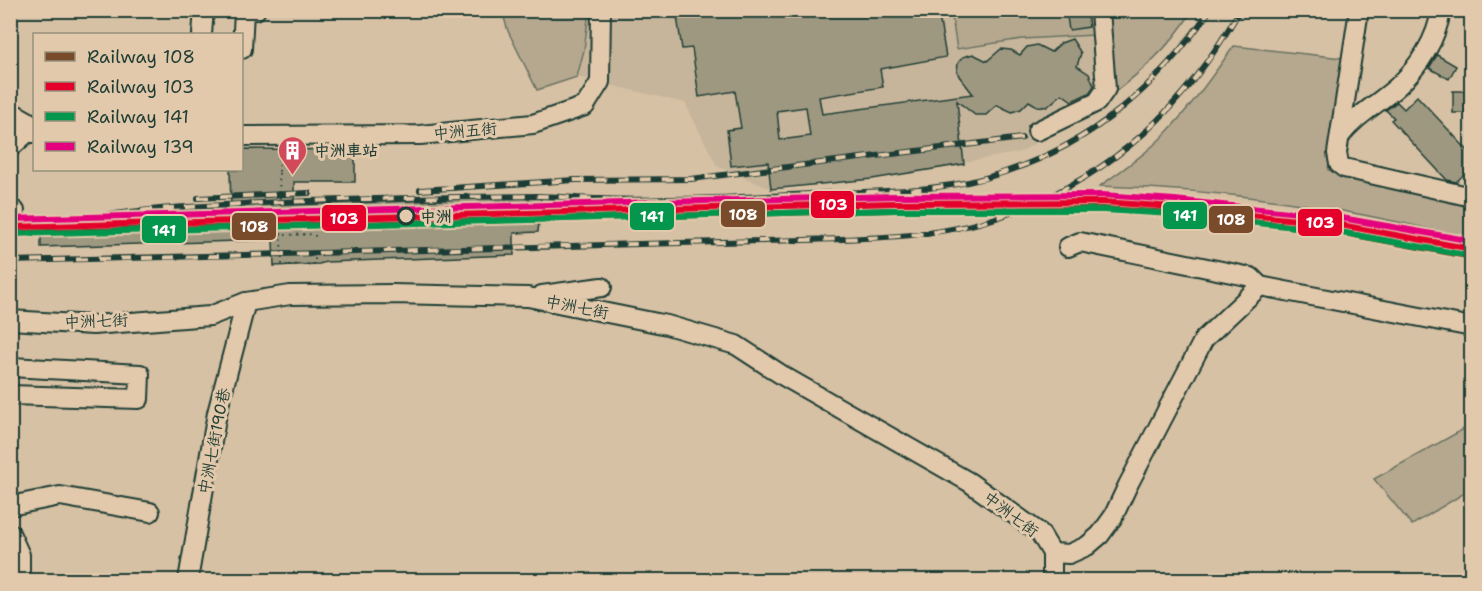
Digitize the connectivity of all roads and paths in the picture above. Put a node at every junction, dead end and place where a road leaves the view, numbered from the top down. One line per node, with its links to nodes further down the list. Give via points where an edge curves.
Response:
1 (204, 10): 7 (street)
2 (256, 10): 8 (street, via 244,11)
3 (602, 10): 13 (street, 中洲五街, via 600,82 585,106 533,124 420,135)
4 (1100, 10): 11 (street, via 1106,89 1097,102)
5 (1359, 10): 14 (street)
6 (1442, 10): 14 (street, via 1431,44 1415,68)
7 (202, 33)
8 (243, 33)
9 (10, 111): 10 (street, via 28,121)
10 (33, 131)
11 (1037, 131)
12 (33, 133): 15 (street, via 28,132)
13 (243, 136)
14 (1339, 138): 17 (street, via 1337,160 1344,168)
15 (10, 148)
16 (279, 152): 20 (path, bridge)
17 (1472, 197)
18 (314, 206): 19 (path)
19 (314, 210): 20 (path); 21 (path)
20 (280, 211): 22 (path, via 254,210); 27 (path, bridge)
21 (314, 215)
22 (254, 217)
23 (315, 229): 25 (path)
24 (254, 231): 26 (path)
25 (315, 234): 27 (path); 28 (path)
26 (255, 236): 27 (path); 29 (path)
27 (281, 236): 31 (path, bridge, via 282,265 315,264)
28 (315, 240)
29 (255, 242)
30 (1068, 248): 32 (street, via 1080,242 1251,277)
31 (315, 257)
32 (1260, 286): 37 (street); 43 (street, via 1204,339 1113,518 1100,535 1069,554)
33 (602, 287): 34 (street)
34 (528, 297): 35 (street, 中洲七街, via 290,295); 43 (street, 中洲七街, via 667,325 736,345 969,482 1040,533)
35 (246, 302): 36 (street, 中洲七街, via 210,316 93,325); 45 (street, 中洲七街190巷, via 217,413)
36 (10, 320)
37 (1472, 327)
38 (10, 367): 39 (street, via 140,374 139,399)
39 (10, 395)
40 (10, 506): 41 (street, via 60,496)
41 (150, 512)
42 (10, 533): 44 (street, via 20,555)
43 (1052, 553): 46 (street, 中洲七街)
44 (20, 580)
45 (188, 580)
46 (1052, 580)

